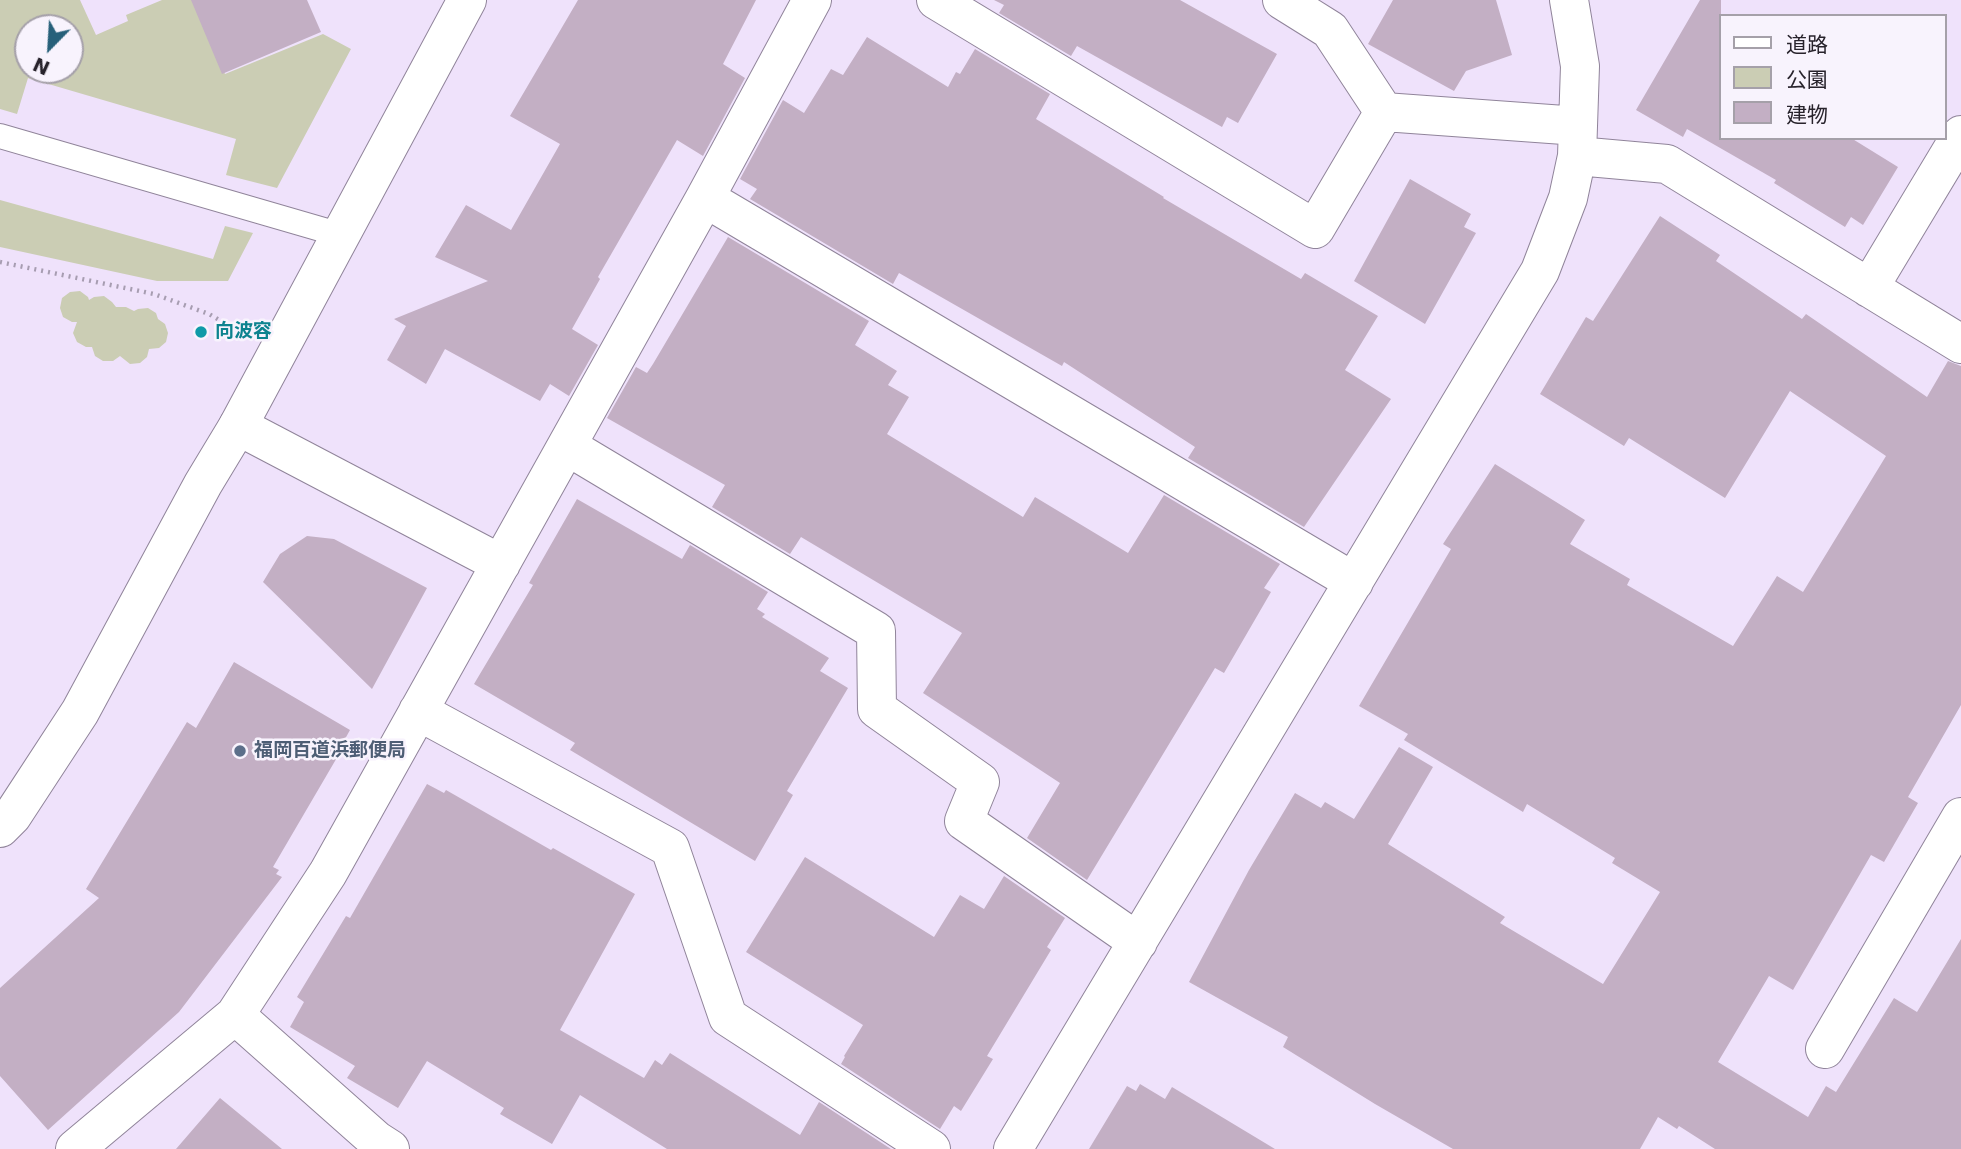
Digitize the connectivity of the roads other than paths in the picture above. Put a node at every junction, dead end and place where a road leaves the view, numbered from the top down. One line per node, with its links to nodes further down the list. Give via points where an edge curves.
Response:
1 (467, 0): 11 (street)
2 (811, 0): 10 (street)
3 (936, 0): 6 (street, via 1315,229)
4 (1282, 0): 6 (street, via 1330,30)
5 (1569, 0): 9 (street, via 1580,66)
6 (1384, 111): 9 (street)
7 (1961, 135): 12 (street)
8 (0, 136): 11 (lane)
9 (1577, 141): 12 (street, via 1667,164); 17 (street, via 1569,198 1540,271)
10 (705, 198): 15 (street); 17 (street)
11 (341, 234): 14 (street)
12 (1869, 288): 13 (street)
13 (1961, 344)
14 (238, 426): 16 (street); 20 (street, via 80,712)
15 (567, 446): 16 (street); 21 (street, via 876,631 877,709 980,782 964,821)
16 (501, 564): 18 (street)
17 (1354, 582): 21 (street)
18 (418, 711): 22 (street, via 328,873); 26 (street, via 670,848 728,1017)
19 (1961, 817): 23 (street)
20 (0, 828)
21 (1138, 942): 27 (street)
22 (234, 1016): 24 (street); 25 (street)
23 (1825, 1049)
24 (75, 1149)
25 (390, 1149)
26 (931, 1149)
27 (1013, 1149)

